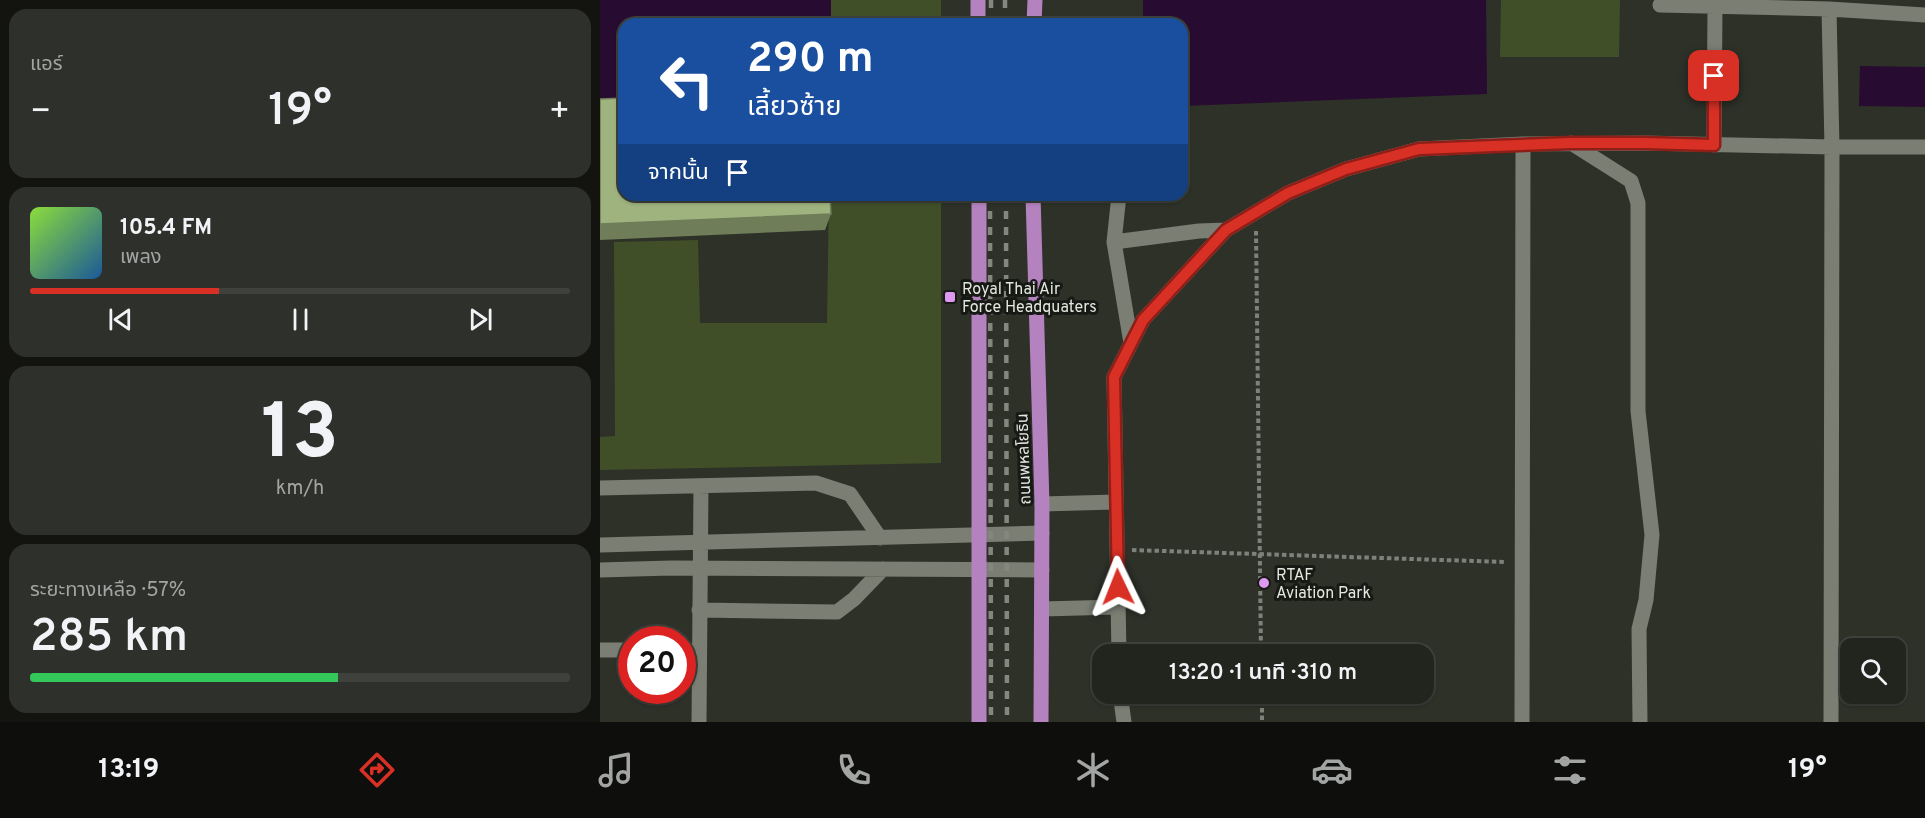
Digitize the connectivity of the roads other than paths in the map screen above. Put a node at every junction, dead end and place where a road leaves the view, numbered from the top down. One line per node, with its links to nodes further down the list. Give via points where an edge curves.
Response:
1 (978, 0): 8 (main road)
2 (1035, 0): 9 (main road)
3 (1660, 5): 4 (lane)
4 (1715, 7): 6 (lane); 12 (lane)
5 (1901, 7): 6 (lane); 7 (lane)
6 (1829, 9): 13 (lane)
7 (1925, 15)
8 (978, 18)
9 (1035, 18)
10 (1571, 143): 11 (lane); 12 (lane); 48 (lane, via 1631,181 1638,203 1638,411 1652,535 1639,629)
11 (1523, 144): 18 (lane, via 1419,149 1346,169 1288,193); 47 (lane)
12 (1714, 145): 13 (lane)
13 (1832, 147): 14 (lane); 49 (lane)
14 (1925, 147)
15 (979, 201): 26 (main road)
16 (1033, 201): 24 (main road, ถนนพหลโยธิน)
17 (1118, 201): 19 (lane)
18 (1226, 230): 19 (lane); 20 (lane, via 1143,320)
19 (1114, 242): 20 (lane)
20 (1131, 343): 23 (lane, via 1114,377)
21 (701, 486): 22 (lane); 27 (lane, via 816,483 850,494); 28 (lane)
22 (600, 488)
23 (1115, 502): 24 (lane); 35 (lane)
24 (1042, 504): 25 (main road, ถนนพหลโยธิน)
25 (1042, 533): 26 (lane); 34 (main road, ถนนพหลโยธิน)
26 (980, 535): 27 (lane); 32 (main road)
27 (880, 538): 28 (lane)
28 (701, 544): 29 (lane); 30 (lane)
29 (600, 545)
30 (700, 568): 31 (lane); 33 (lane); 37 (lane)
31 (883, 568): 32 (lane); 37 (lane, via 854,600 837,612)
32 (980, 569): 34 (lane); 44 (main road)
33 (600, 570)
34 (1042, 570): 36 (main road, ถนนพหลโยธิน)
35 (1118, 607): 36 (lane); 38 (lane)
36 (1042, 609): 45 (main road, ถนนพหลโยธิน)
37 (699, 610): 41 (lane)
38 (1119, 644)
39 (600, 650): 40 (lane)
40 (618, 650)
41 (699, 651): 43 (lane)
42 (1122, 704): 46 (lane)
43 (699, 722)
44 (979, 722)
45 (1041, 722)
46 (1124, 722)
47 (1522, 722)
48 (1640, 722)
49 (1831, 722)

